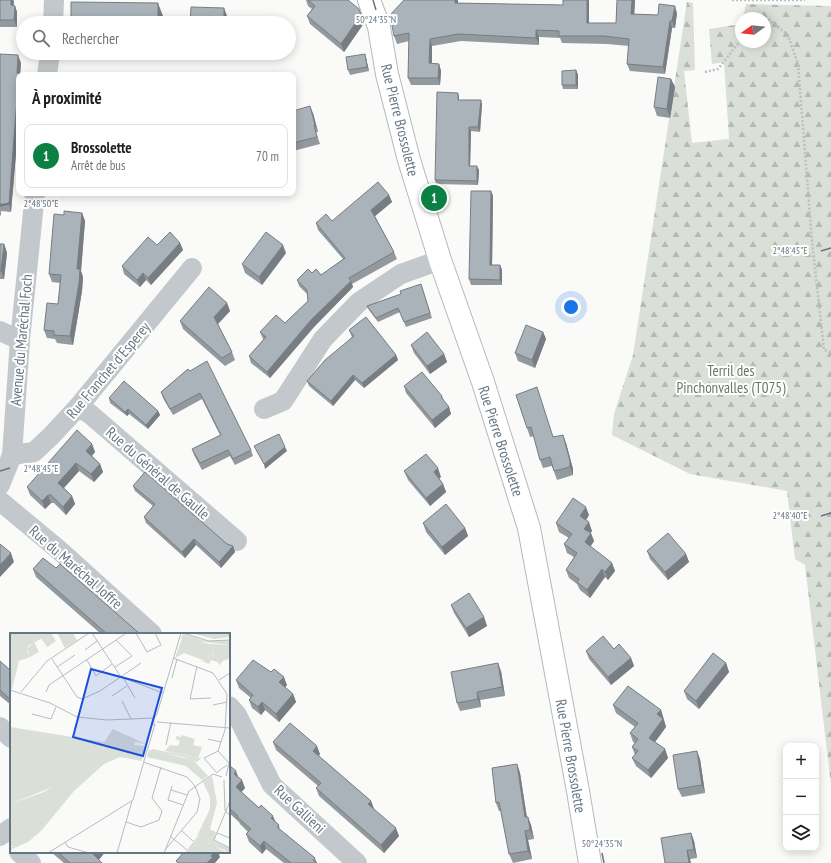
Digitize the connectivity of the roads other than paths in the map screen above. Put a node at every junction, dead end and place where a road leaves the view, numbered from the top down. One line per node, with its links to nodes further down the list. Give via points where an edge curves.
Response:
1 (54, 0): 4 (street)
2 (369, 0): 5 (street, Rue Pierre Brossolette)
3 (385, 0): 5 (street, Rue Pierre Brossolette)
4 (53, 16)
5 (379, 27): 9 (street, Rue Pierre Brossolette, via 387,74 409,160)
6 (49, 60): 7 (street)
7 (47, 72)
8 (35, 196): 12 (street, Avenue du Maréchal Foch)
9 (440, 260): 14 (street, via 400,274 359,302 323,339 283,401); 26 (street, Rue Pierre Brossolette, via 483,382 529,528)
10 (192, 268): 13 (street, Rue Franchet d'Esperey)
11 (0, 331): 12 (street)
12 (20, 340): 15 (street, Avenue du Maréchal Foch)
13 (78, 407): 15 (street, Rue Franchet d'Esperey, via 34,452); 18 (street, Rue du Général de Gaulle, via 90,414)
14 (264, 409)
15 (12, 455): 16 (street, Avenue du Maréchal Foch)
16 (0, 485)
17 (0, 501): 19 (street, Rue du Maréchal Joffre)
18 (237, 541)
19 (151, 633)
20 (230, 707): 25 (street, Rue Gallieni, via 237,715 272,785)
21 (0, 728): 22 (street)
22 (10, 737)
23 (20, 853): 24 (street)
24 (31, 863)
25 (357, 863)
26 (590, 863)

